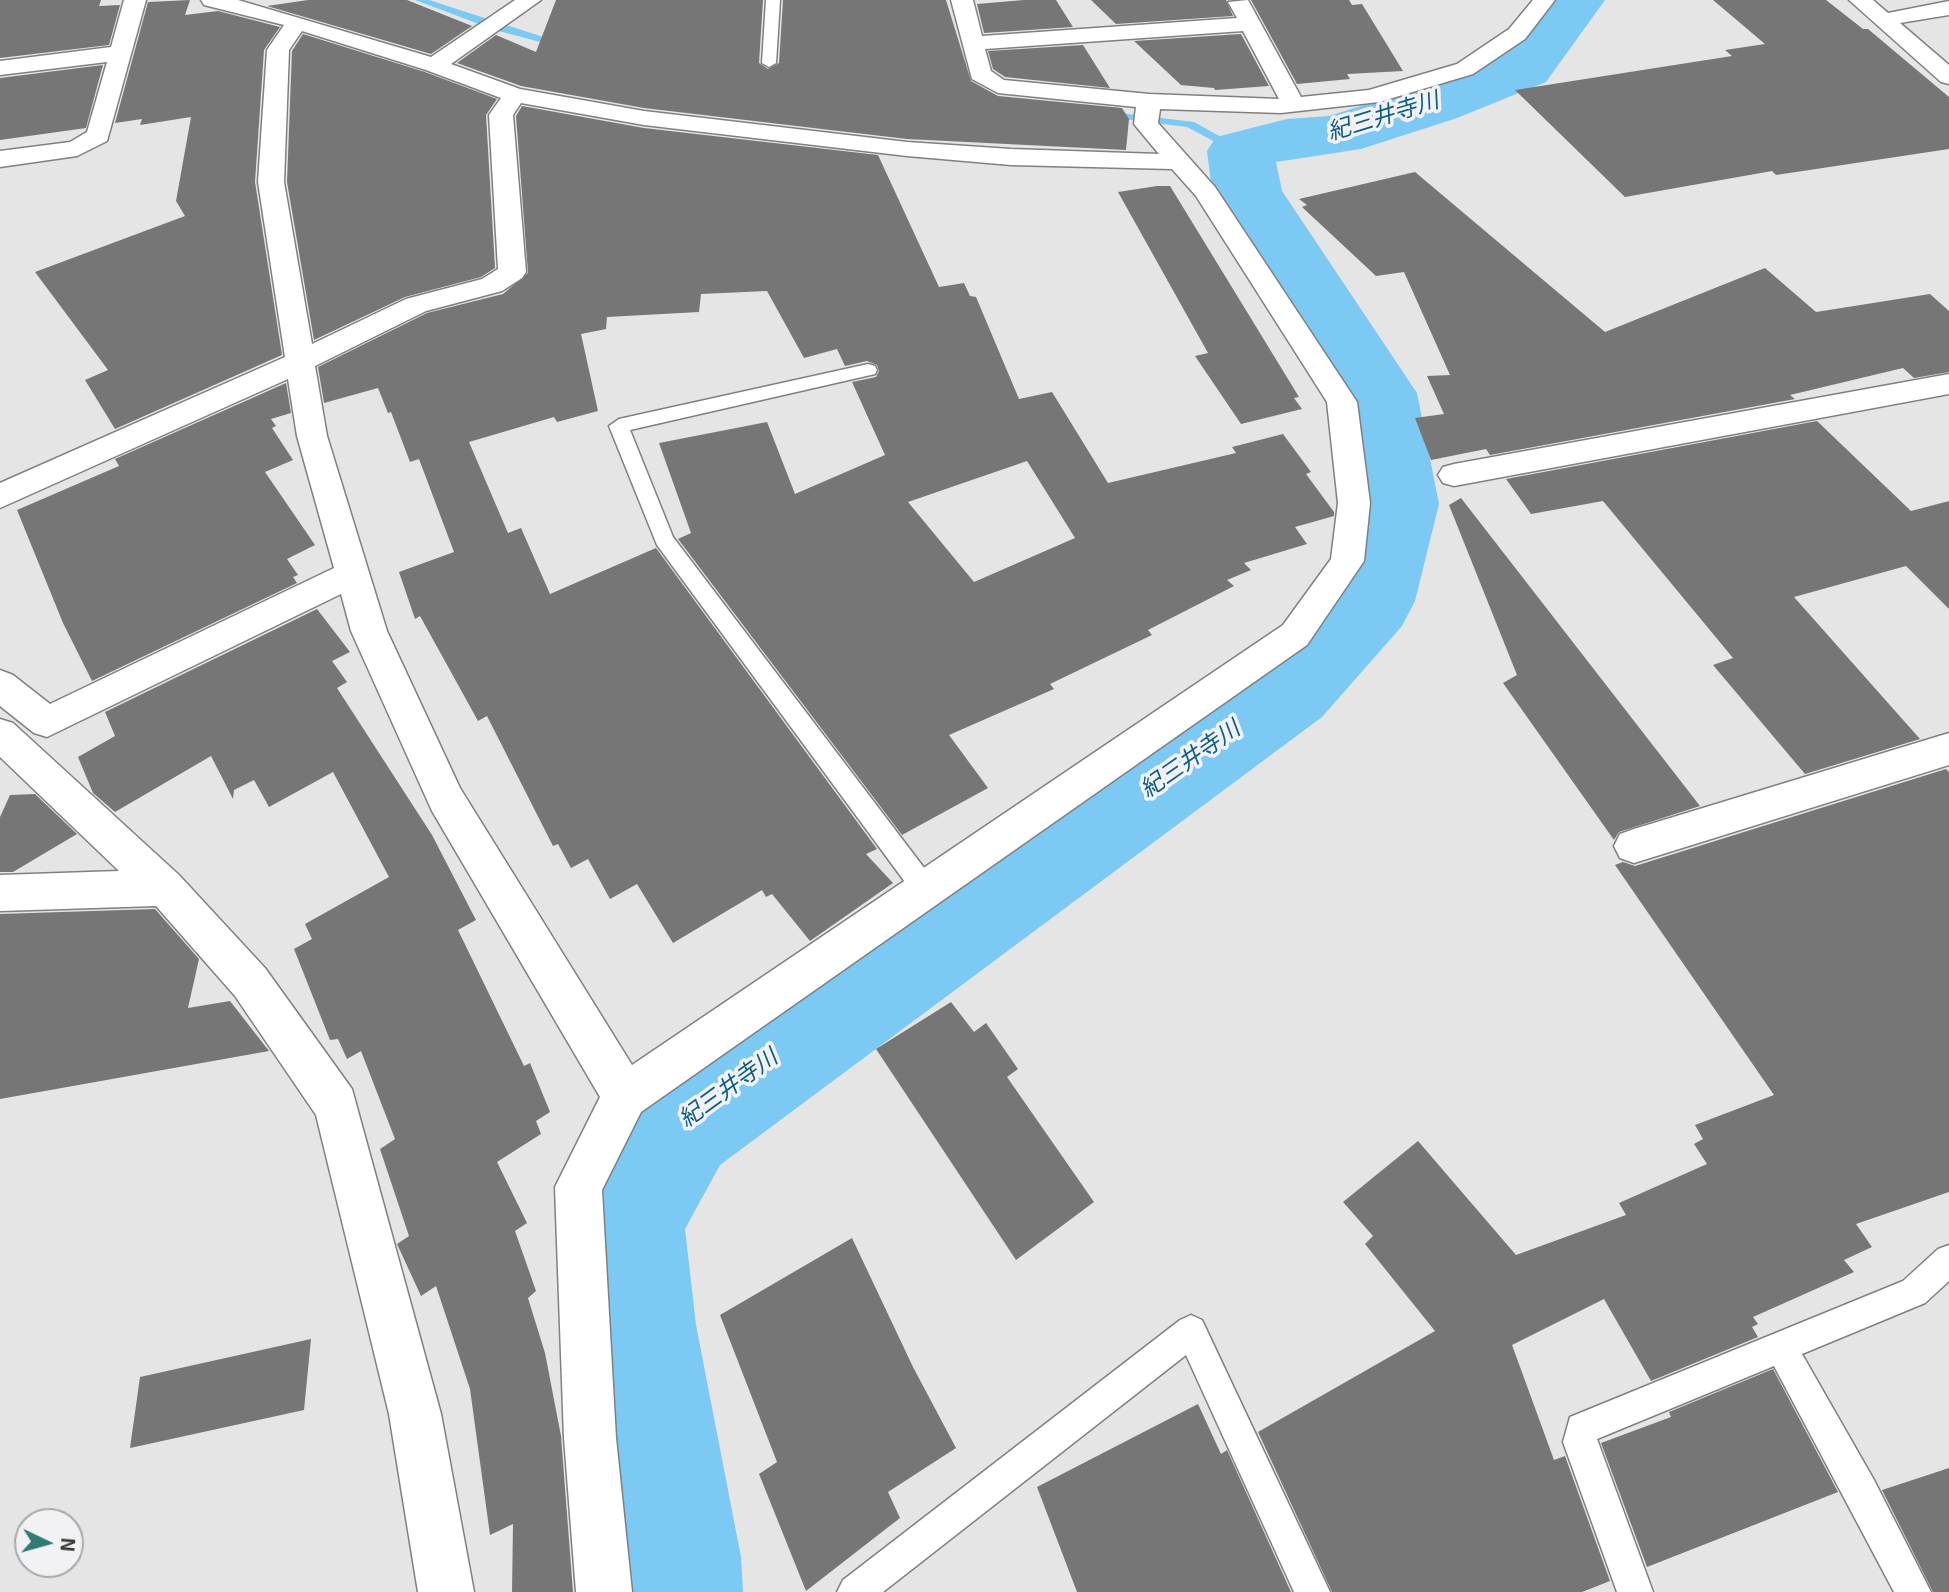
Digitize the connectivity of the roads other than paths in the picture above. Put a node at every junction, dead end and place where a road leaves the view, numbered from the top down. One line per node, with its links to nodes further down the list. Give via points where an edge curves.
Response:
1 (135, 0): 14 (street)
2 (212, 0): 11 (street)
3 (530, 0): 16 (street)
4 (773, 0): 15 (lane)
5 (962, 0): 13 (street)
6 (1238, 0): 12 (street)
7 (1545, 0): 20 (street, via 1517,34 1465,69 1371,97)
8 (1860, 0): 10 (street)
9 (1949, 8): 10 (street)
10 (1884, 20): 18 (street)
11 (297, 22): 16 (street); 24 (street, via 278,50 271,182)
12 (1251, 24): 13 (street); 20 (street)
13 (973, 43): 21 (street, via 980,74 998,86)
14 (120, 53): 17 (street); 22 (street, via 98,136 77,149)
15 (769, 63)
16 (434, 65): 19 (street)
17 (0, 68)
18 (1949, 77)
19 (515, 95): 23 (street, via 644,118 907,149); 24 (street, via 501,115 512,272 492,285 416,306)
20 (1294, 105): 21 (street)
21 (1148, 111): 23 (street)
22 (0, 159)
23 (1180, 162): 35 (street, via 1206,192 1342,402 1354,503 1347,561 1295,635)
24 (302, 361): 28 (street); 29 (street, via 312,436)
25 (868, 370): 35 (lane, via 619,426 664,540)
26 (1949, 384): 27 (street)
27 (1454, 475)
28 (0, 496)
29 (352, 574): 30 (street, via 47,722); 37 (street, via 369,631 446,799)
30 (0, 685)
31 (0, 734): 34 (street)
32 (1949, 749): 33 (street)
33 (1634, 846)
34 (165, 888): 36 (street); 40 (street, via 250,982 336,1105 415,1414)
35 (925, 889): 37 (street)
36 (0, 893)
37 (625, 1096): 41 (street, via 578,1187 590,1438)
38 (1949, 1260): 39 (lane, via 1914,1292)
39 (1780, 1346): 44 (lane, via 1582,1429 1580,1442); 45 (lane)
40 (446, 1592)
41 (604, 1592)
42 (855, 1592): 43 (lane, via 1191,1332)
43 (1312, 1592)
44 (1635, 1592)
45 (1913, 1592)

